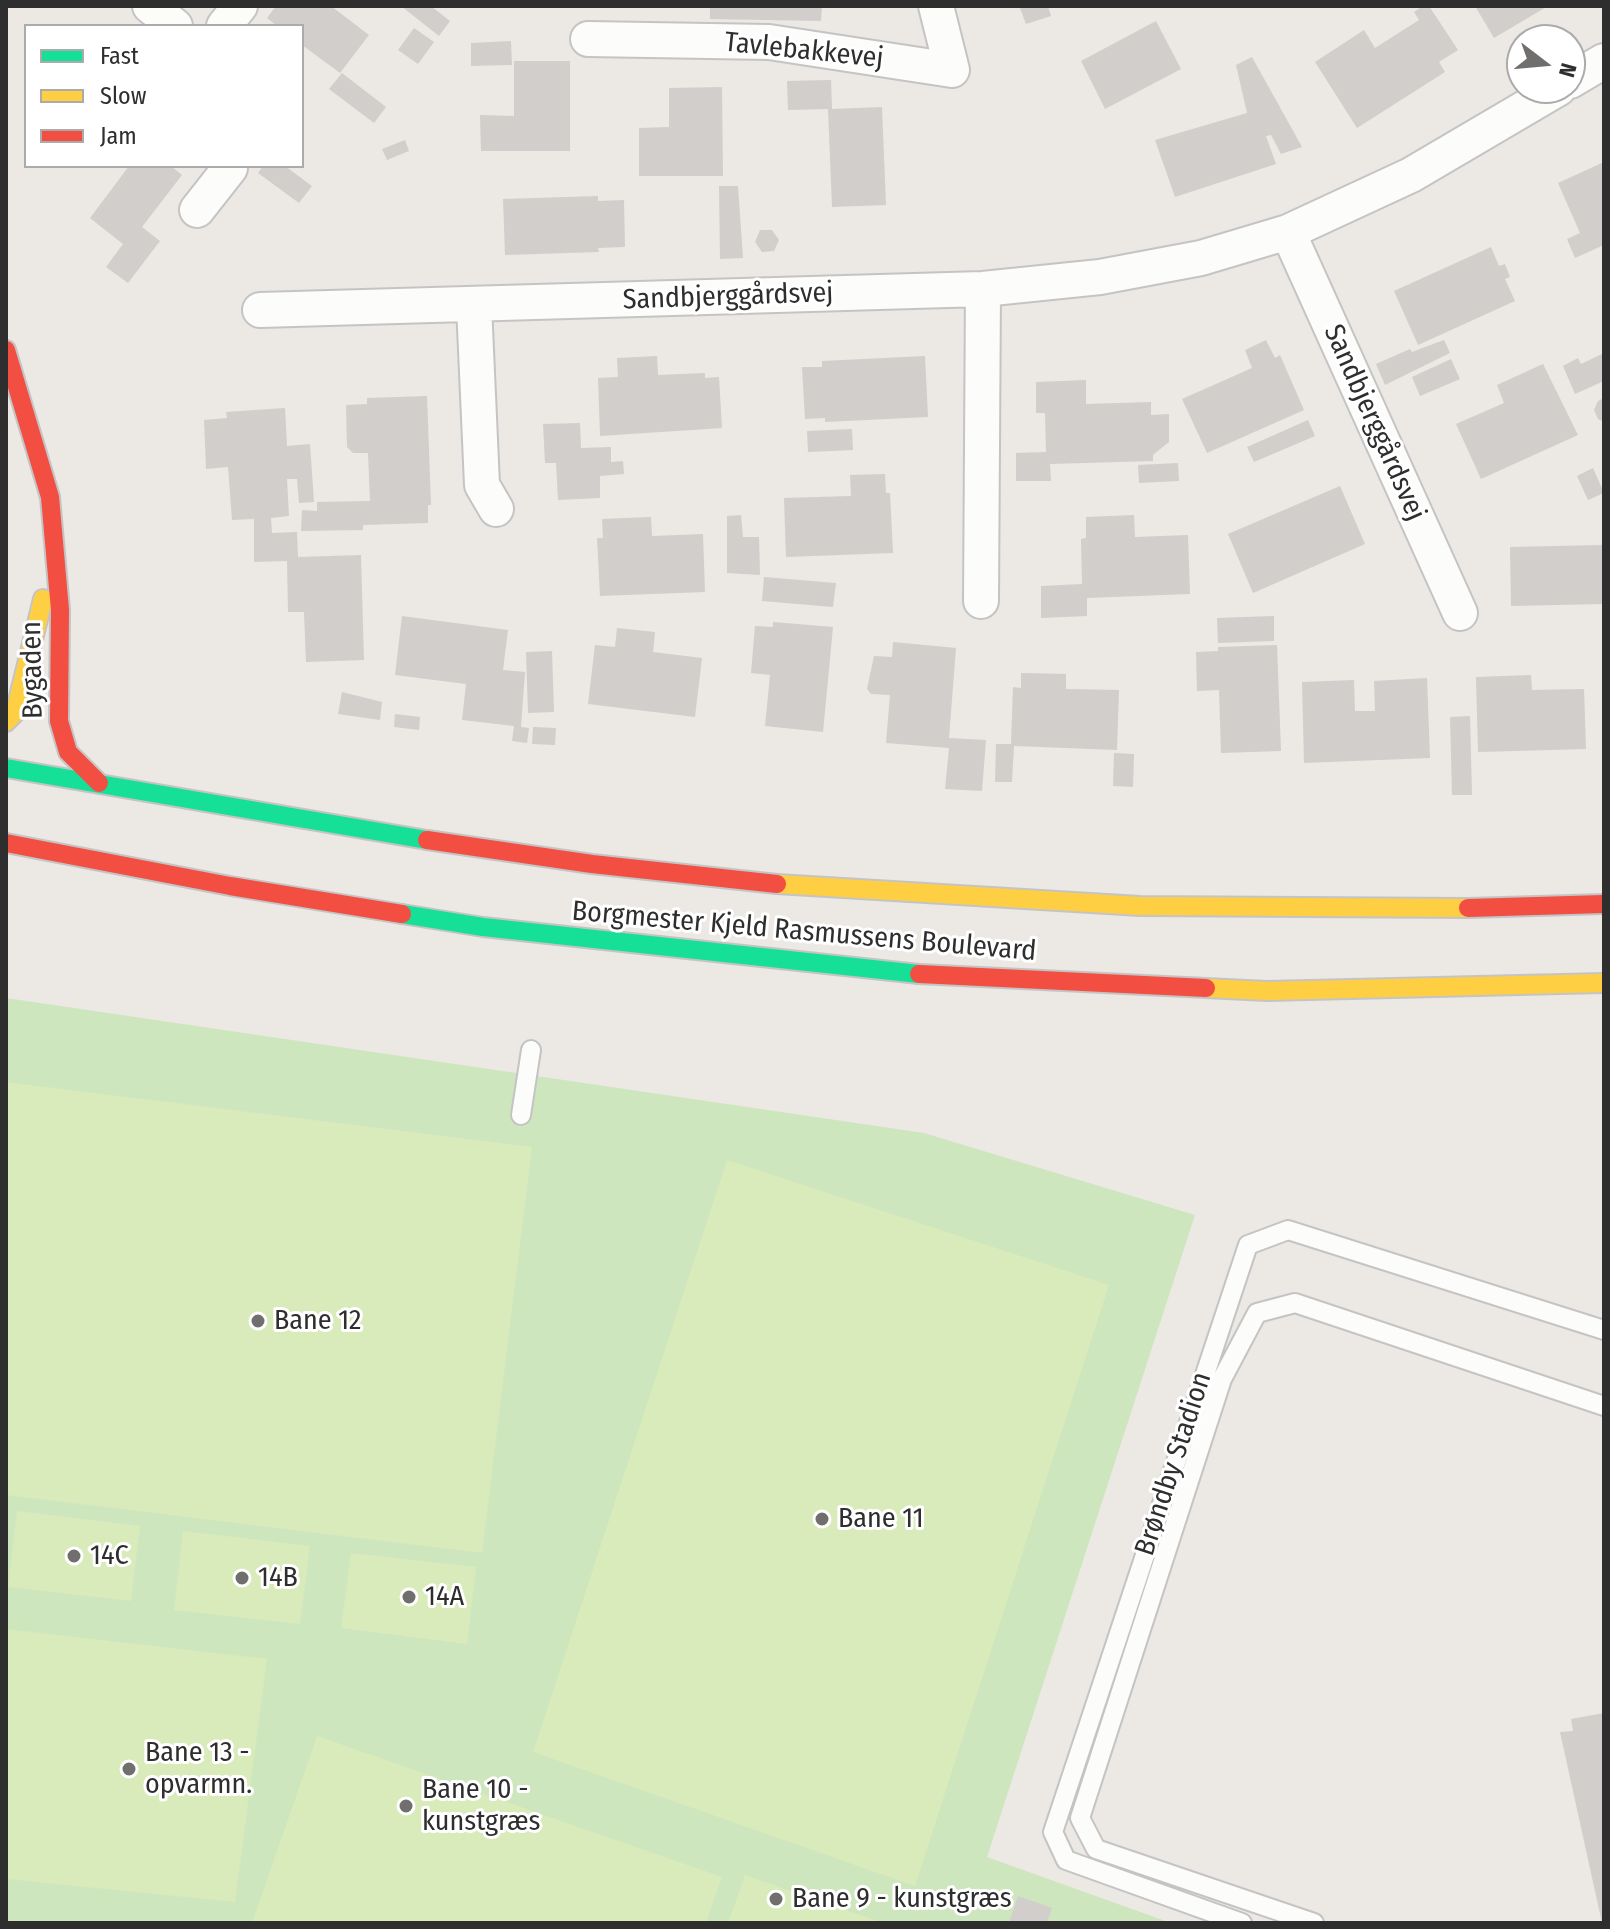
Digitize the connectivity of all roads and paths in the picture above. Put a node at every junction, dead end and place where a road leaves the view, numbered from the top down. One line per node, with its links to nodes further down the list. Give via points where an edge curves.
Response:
1 (150, 6): 4 (street)
2 (240, 6): 5 (street)
3 (936, 6): 6 (street, Tavlebakkevej, via 952,70 769,42)
4 (172, 24)
5 (226, 24)
6 (588, 39)
7 (1604, 61): 8 (street)
8 (1586, 72)
9 (1532, 104): 12 (street, Sandbjerggårdsvej, via 1411,175)
10 (230, 168): 11 (street)
11 (197, 210)
12 (1288, 232): 13 (street, Sandbjerggårdsvej, via 1201,258); 20 (street, Sandbjerggårdsvej)
13 (983, 289): 14 (street, Sandbjerggårdsvej); 19 (street)
14 (474, 305): 15 (street, Sandbjerggårdsvej); 17 (street, via 482,485)
15 (260, 310)
16 (6, 350): 18 (street, Bygaden, via 42,467)
17 (496, 509)
18 (56, 542): 21 (street, Bygaden, via 25,678 15,713); 23 (street, Bygaden, via 59,721 68,752)
19 (981, 601)
20 (1460, 613)
21 (6, 722)
22 (6, 768): 23 (street, Borgmester Kjeld Rasmussens Boulevard)
23 (99, 783): 25 (street, Borgmester Kjeld Rasmussens Boulevard, via 499,850 674,874 882,893 1262,911)
24 (6, 843): 26 (street, Borgmester Kjeld Rasmussens Boulevard, via 483,927 877,972 1267,991)
25 (1604, 904)
26 (1604, 983)
27 (531, 1050): 28 (lane)
28 (521, 1115)
29 (1604, 1330): 31 (lane, Brøndby Stadion, via 1288,1230 1248,1245 1053,1832 1066,1860)
30 (1604, 1406): 32 (lane, Brøndby Stadion, via 1295,1303 1257,1313 1218,1391 1080,1818 1096,1849)
31 (1242, 1923)
32 (1314, 1923)

